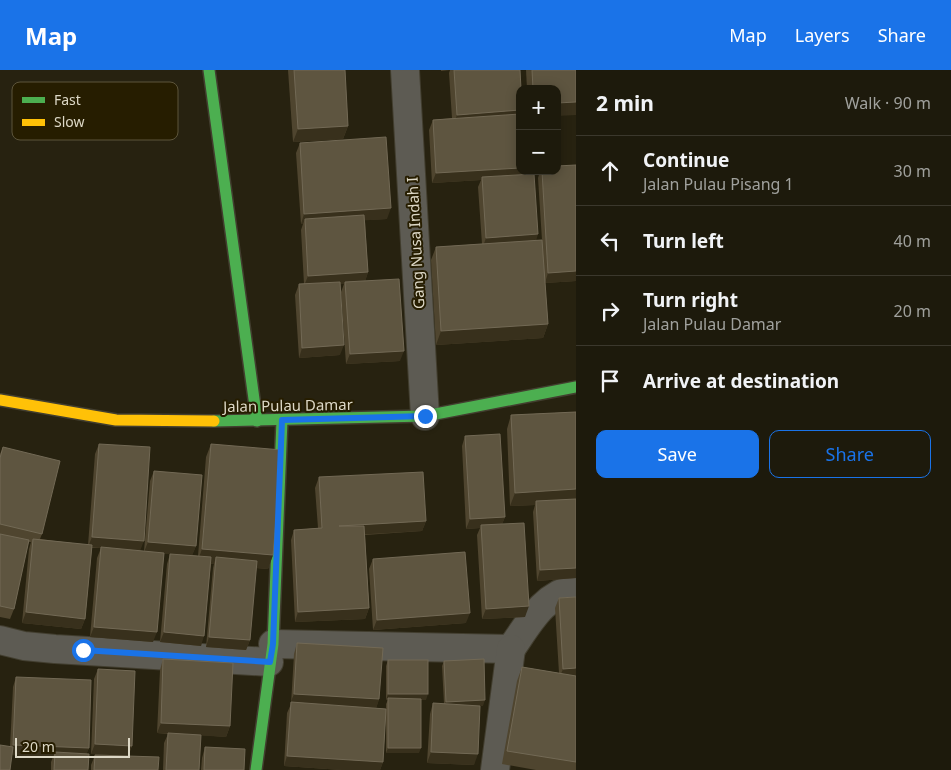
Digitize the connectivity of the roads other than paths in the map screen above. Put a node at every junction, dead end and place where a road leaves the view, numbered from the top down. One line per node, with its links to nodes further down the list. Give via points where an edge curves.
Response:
1 (209, 70): 6 (street)
2 (405, 70): 5 (street, Gang Nusa Indah I)
3 (576, 387): 5 (street, Jalan Pulau Damar)
4 (0, 400): 6 (street, Jalan Pulau Damar, via 116,420)
5 (425, 416): 7 (street, Jalan Pulau Damar)
6 (257, 420): 7 (street, Jalan Pulau Damar)
7 (282, 420): 11 (street)
8 (576, 588): 10 (street, via 552,596 542,604)
9 (0, 640): 11 (street, via 55,649)
10 (511, 649): 11 (street); 13 (street)
11 (271, 653): 12 (street)
12 (256, 770)
13 (496, 770)

